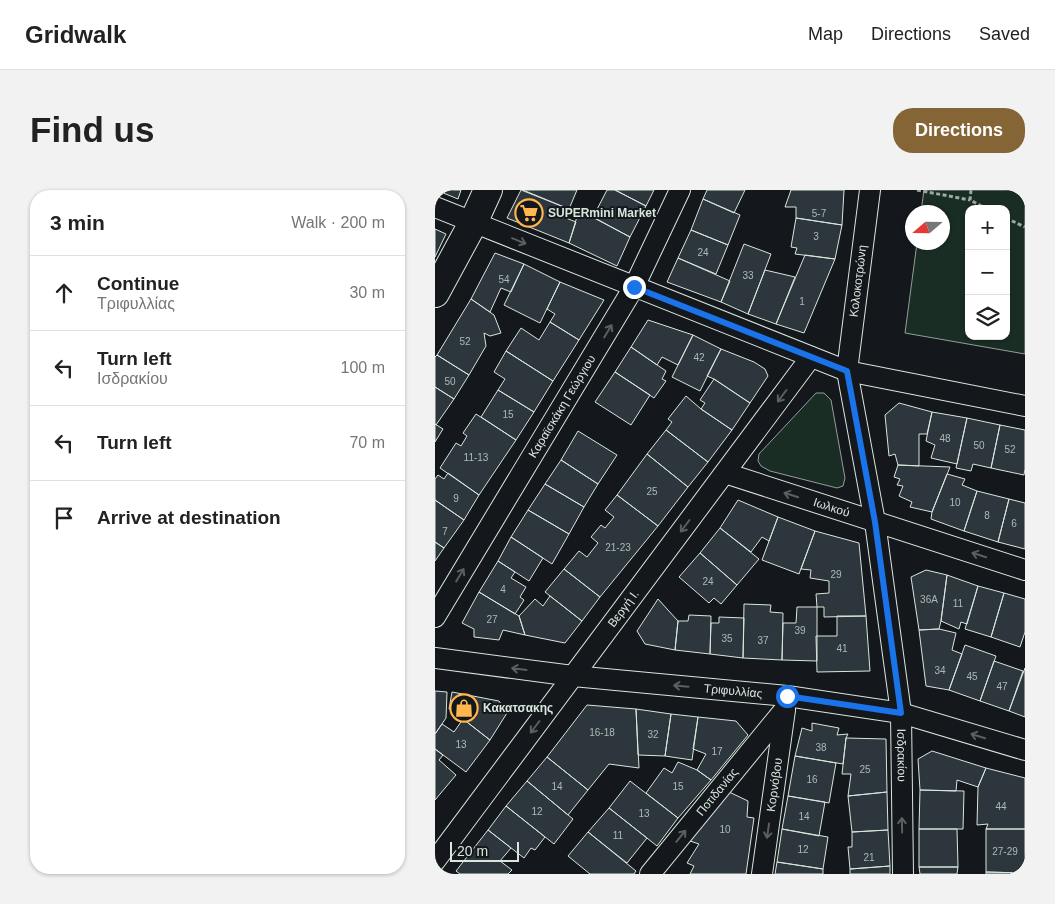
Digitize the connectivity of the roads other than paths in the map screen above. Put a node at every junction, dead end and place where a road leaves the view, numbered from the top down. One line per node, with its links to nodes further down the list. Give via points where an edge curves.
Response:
1 (487, 190): 5 (street)
2 (680, 190): 6 (street, Καραϊσκάκη Γεώργιου)
3 (870, 190): 9 (street, Κολοκοτρώνη)
4 (435, 207): 5 (street)
5 (473, 223): 6 (street, one-way to 6); 7 (street)
6 (634, 287): 8 (street); 14 (street, Καραϊσκάκη Γεώργιου, one-way to 6)
7 (435, 293)
8 (811, 357): 9 (street); 11 (street, Βεργή Ι., one-way to 11)
9 (847, 371): 10 (street); 12 (street, Ισδρακίου)
10 (1025, 406)
11 (725, 473): 12 (street, Ιωλκού, one-way to 11); 16 (street, Βεργή Ι., one-way to 16)
12 (875, 522): 13 (street, Ιωλκού, one-way to 12); 18 (street, Ισδρακίου)
13 (1025, 570)
14 (435, 616)
15 (435, 658): 16 (street, Τριφυλλίας, one-way to 15)
16 (573, 676): 17 (street, Τριφυλλίας, one-way to 16); 20 (street, Βεργή Ι., one-way to 20)
17 (786, 703): 18 (street, Τριφυλλίας); 21 (street, Ποτιδανίας, one-way to 17); 22 (street, Κορνόβου, one-way to 22)
18 (901, 713): 19 (street, Τριφυλλίας, one-way to 18); 23 (street, Ισδρακίου, one-way to 18)
19 (1025, 750)
20 (435, 860)
21 (650, 874)
22 (762, 874)
23 (903, 874)

